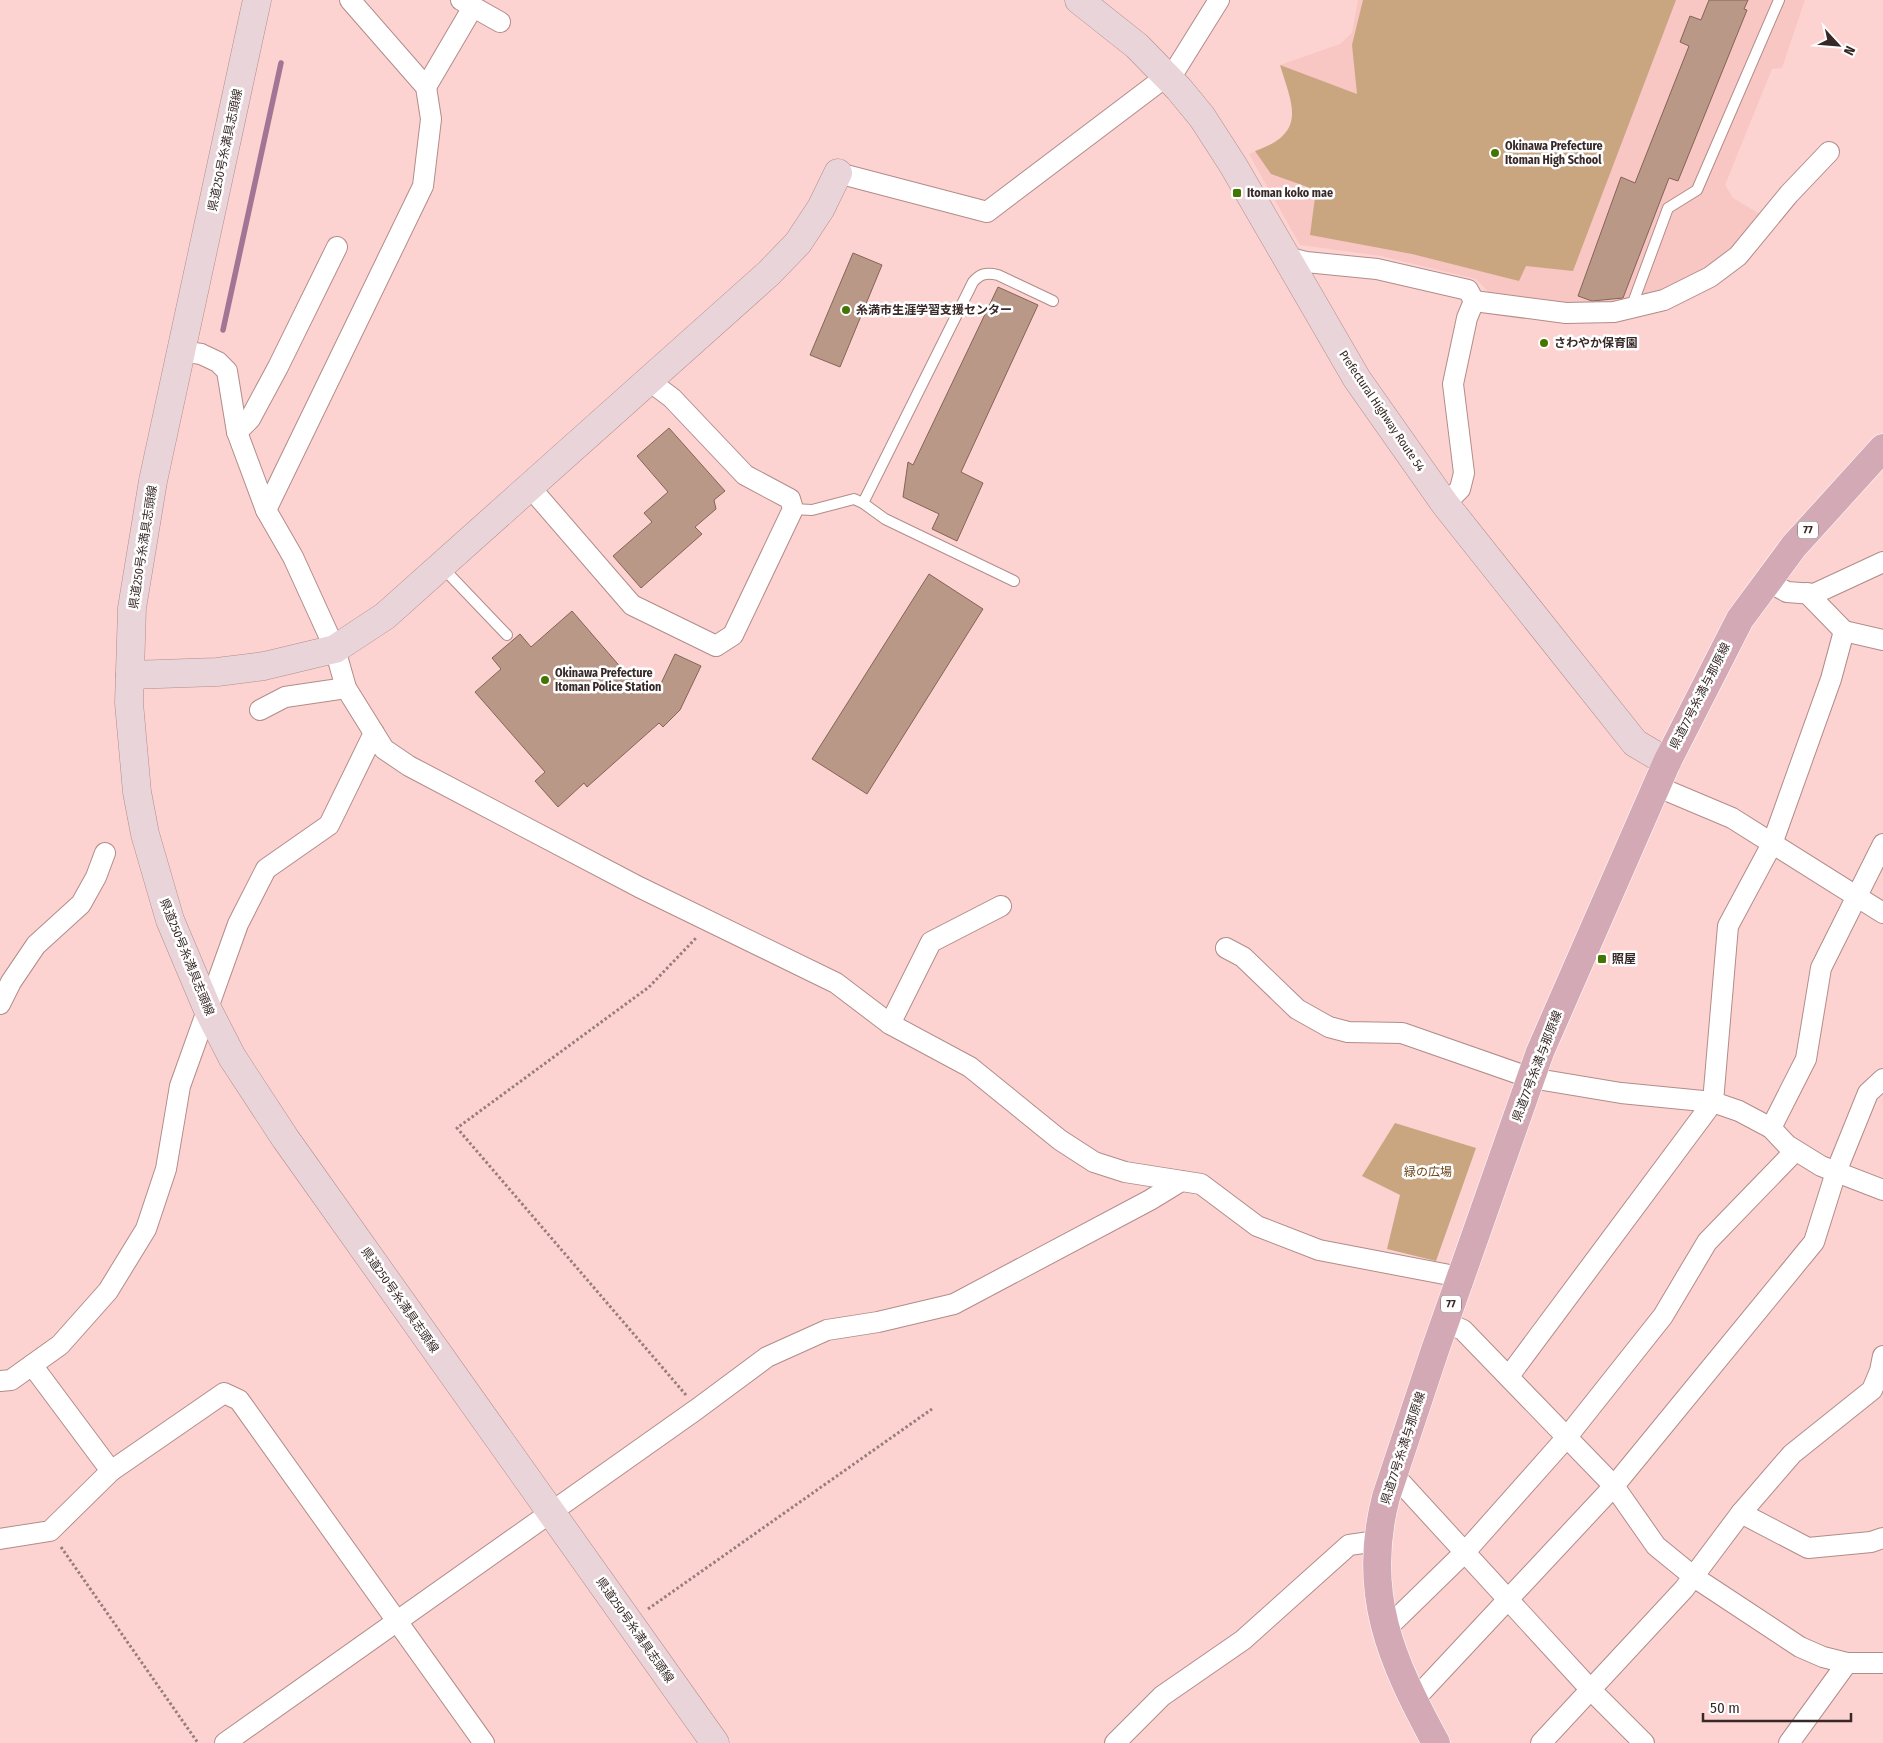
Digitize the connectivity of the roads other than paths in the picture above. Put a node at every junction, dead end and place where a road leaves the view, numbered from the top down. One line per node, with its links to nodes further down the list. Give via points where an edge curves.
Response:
1 (257, 0): 17 (main road, 県道250号糸満具志頭線)
2 (350, 0): 9 (street)
3 (1079, 0): 8 (main road, Prefectural Highway Route 54, via 1137,46)
4 (1219, 0): 8 (street, via 1176,69)
5 (1779, 0): 16 (lane, via 1697,190 1668,208)
6 (467, 4): 7 (street); 9 (street)
7 (500, 22)
8 (1167, 76): 11 (street, via 987,212); 13 (main road, Prefectural Highway Route 54, via 1202,117)
9 (426, 87): 25 (street, via 431,119 423,186)
10 (1829, 152): 16 (street, via 1738,256 1710,277 1664,300)
11 (838, 173): 18 (main road, via 821,208 798,243 769,273)
12 (337, 247): 19 (street, via 274,376 250,419)
13 (1286, 257): 15 (street, via 1377,269 1468,290); 23 (main road, Prefectural Highway Route 54, via 1357,379)
14 (1053, 301): 22 (lane, via 990,273 980,274 972,282)
15 (1474, 301): 16 (street, via 1566,313 1614,312); 23 (street, via 1452,384 1464,474 1460,489)
16 (1631, 308)
17 (181, 351): 19 (street, via 201,354 218,362 227,371); 35 (main road, 県道250号糸満具志頭線, via 153,481 132,608)
18 (648, 380): 21 (main road); 24 (street, via 672,398 745,475 790,499)
19 (237, 432): 25 (street)
20 (1883, 448): 29 (main road, 県道77号糸満与那原線 / 77, via 1794,546)
21 (529, 486): 24 (street, via 632,605 716,646 733,635); 27 (main road)
22 (863, 504): 24 (lane, via 854,499 812,510); 28 (lane, via 885,519)
23 (1445, 504): 39 (main road, Prefectural Highway Route 54, via 1635,743)
24 (793, 508)
25 (266, 510): 34 (street, via 294,557)
26 (1883, 562): 30 (street, via 1814,594)
27 (441, 566): 32 (lane); 34 (main road, via 385,616)
28 (1014, 581)
29 (1767, 581): 30 (street, via 1787,592); 39 (main road, 県道77号糸満与那原線 / 77, via 1740,619)
30 (1807, 593): 31 (street)
31 (1844, 631): 33 (street); 41 (street, via 1831,679)
32 (507, 635)
33 (1883, 640)
34 (335, 649): 35 (main road, via 264,666 217,672); 36 (street)
35 (130, 674): 49 (main road, 県道250号糸満具志頭線, via 129,703 136,782 145,834 170,920)
36 (346, 688): 37 (street, via 285,698); 38 (street)
37 (260, 710)
38 (374, 733): 49 (street, via 329,825 266,869 238,924); 50 (street, via 384,749 409,766 710,923 836,983)
39 (1667, 762): 40 (main road, 県道77号糸満与那原線 / 77)
40 (1656, 786): 41 (street, via 1732,818); 51 (main road, 県道77号糸満与那原線 / 77)
41 (1772, 844): 44 (street); 53 (street, via 1728,926)
42 (1883, 844): 44 (street)
43 (105, 853): 48 (street, via 81,904 36,945)
44 (1858, 896): 46 (street); 54 (street, via 1821,968 1806,1059)
45 (1001, 906): 50 (street, via 931,942)
46 (1883, 913)
47 (1226, 948): 51 (street, via 1243,958 1297,1009 1329,1028 1348,1032 1402,1033)
48 (0, 1004)
49 (208, 1010): 62 (street, via 180,1086 166,1169 146,1229 108,1291 60,1345); 70 (main road, 県道250号糸満具志頭線, via 232,1057 285,1138)
50 (890, 1024): 57 (street, via 970,1067 1060,1140 1094,1162 1124,1172)
51 (1531, 1078): 53 (street, via 1621,1093); 59 (main road, 県道77号糸満与那原線 / 77)
52 (1883, 1079): 56 (street, via 1868,1093)
53 (1713, 1102): 54 (street); 63 (street)
54 (1771, 1128): 55 (street)
55 (1795, 1150): 56 (street); 66 (street, via 1708,1242 1663,1316)
56 (1836, 1172): 58 (street); 69 (street, via 1814,1242)
57 (1181, 1181): 59 (street, via 1201,1184 1257,1226 1319,1250); 70 (street, via 954,1304 827,1330 767,1357)
58 (1883, 1190)
59 (1460, 1277): 60 (main road, 県道77号糸満与那原線 / 77)
60 (1445, 1322): 63 (street, via 1463,1330); 68 (main road, 県道77号糸満与那原線 / 77)
61 (1883, 1356): 65 (street)
62 (32, 1365): 64 (street, via 11,1380); 67 (street)
63 (1508, 1376): 66 (street)
64 (0, 1381)
65 (1878, 1390): 71 (street, via 1792,1454)
66 (1567, 1436): 69 (street); 75 (street)
67 (111, 1471): 72 (street, via 50,1531); 78 (street, via 224,1393 239,1400)
68 (1393, 1474): 74 (main road, 県道77号糸満与那原線 / 77); 75 (street)
69 (1614, 1486): 76 (street, via 1656,1546); 77 (street)
70 (551, 1513): 78 (street); 86 (main road, 県道250号糸満具志頭線)
71 (1741, 1513): 73 (street, via 1808,1548); 76 (street)
72 (0, 1538)
73 (1883, 1538)
74 (1377, 1541): 79 (main road, 県道77号糸満与那原線 / 77, via 1376,1570); 87 (street, via 1350,1545 1243,1640 1162,1696)
75 (1465, 1552): 77 (street); 79 (street)
76 (1694, 1577): 80 (street, via 1800,1647); 82 (street)
77 (1508, 1600): 82 (street); 83 (street)
78 (396, 1621): 84 (street); 85 (street)
79 (1385, 1630): 83 (main road, 県道77号糸満与那原線 / 77)
80 (1847, 1663): 81 (street); 91 (street)
81 (1883, 1664)
82 (1591, 1690): 89 (street); 90 (street)
83 (1413, 1701): 88 (main road, 県道77号糸満与那原線 / 77)
84 (225, 1743)
85 (484, 1743)
86 (715, 1743)
87 (1115, 1743)
88 (1436, 1743)
89 (1541, 1743)
90 (1644, 1743)
91 (1788, 1743)

